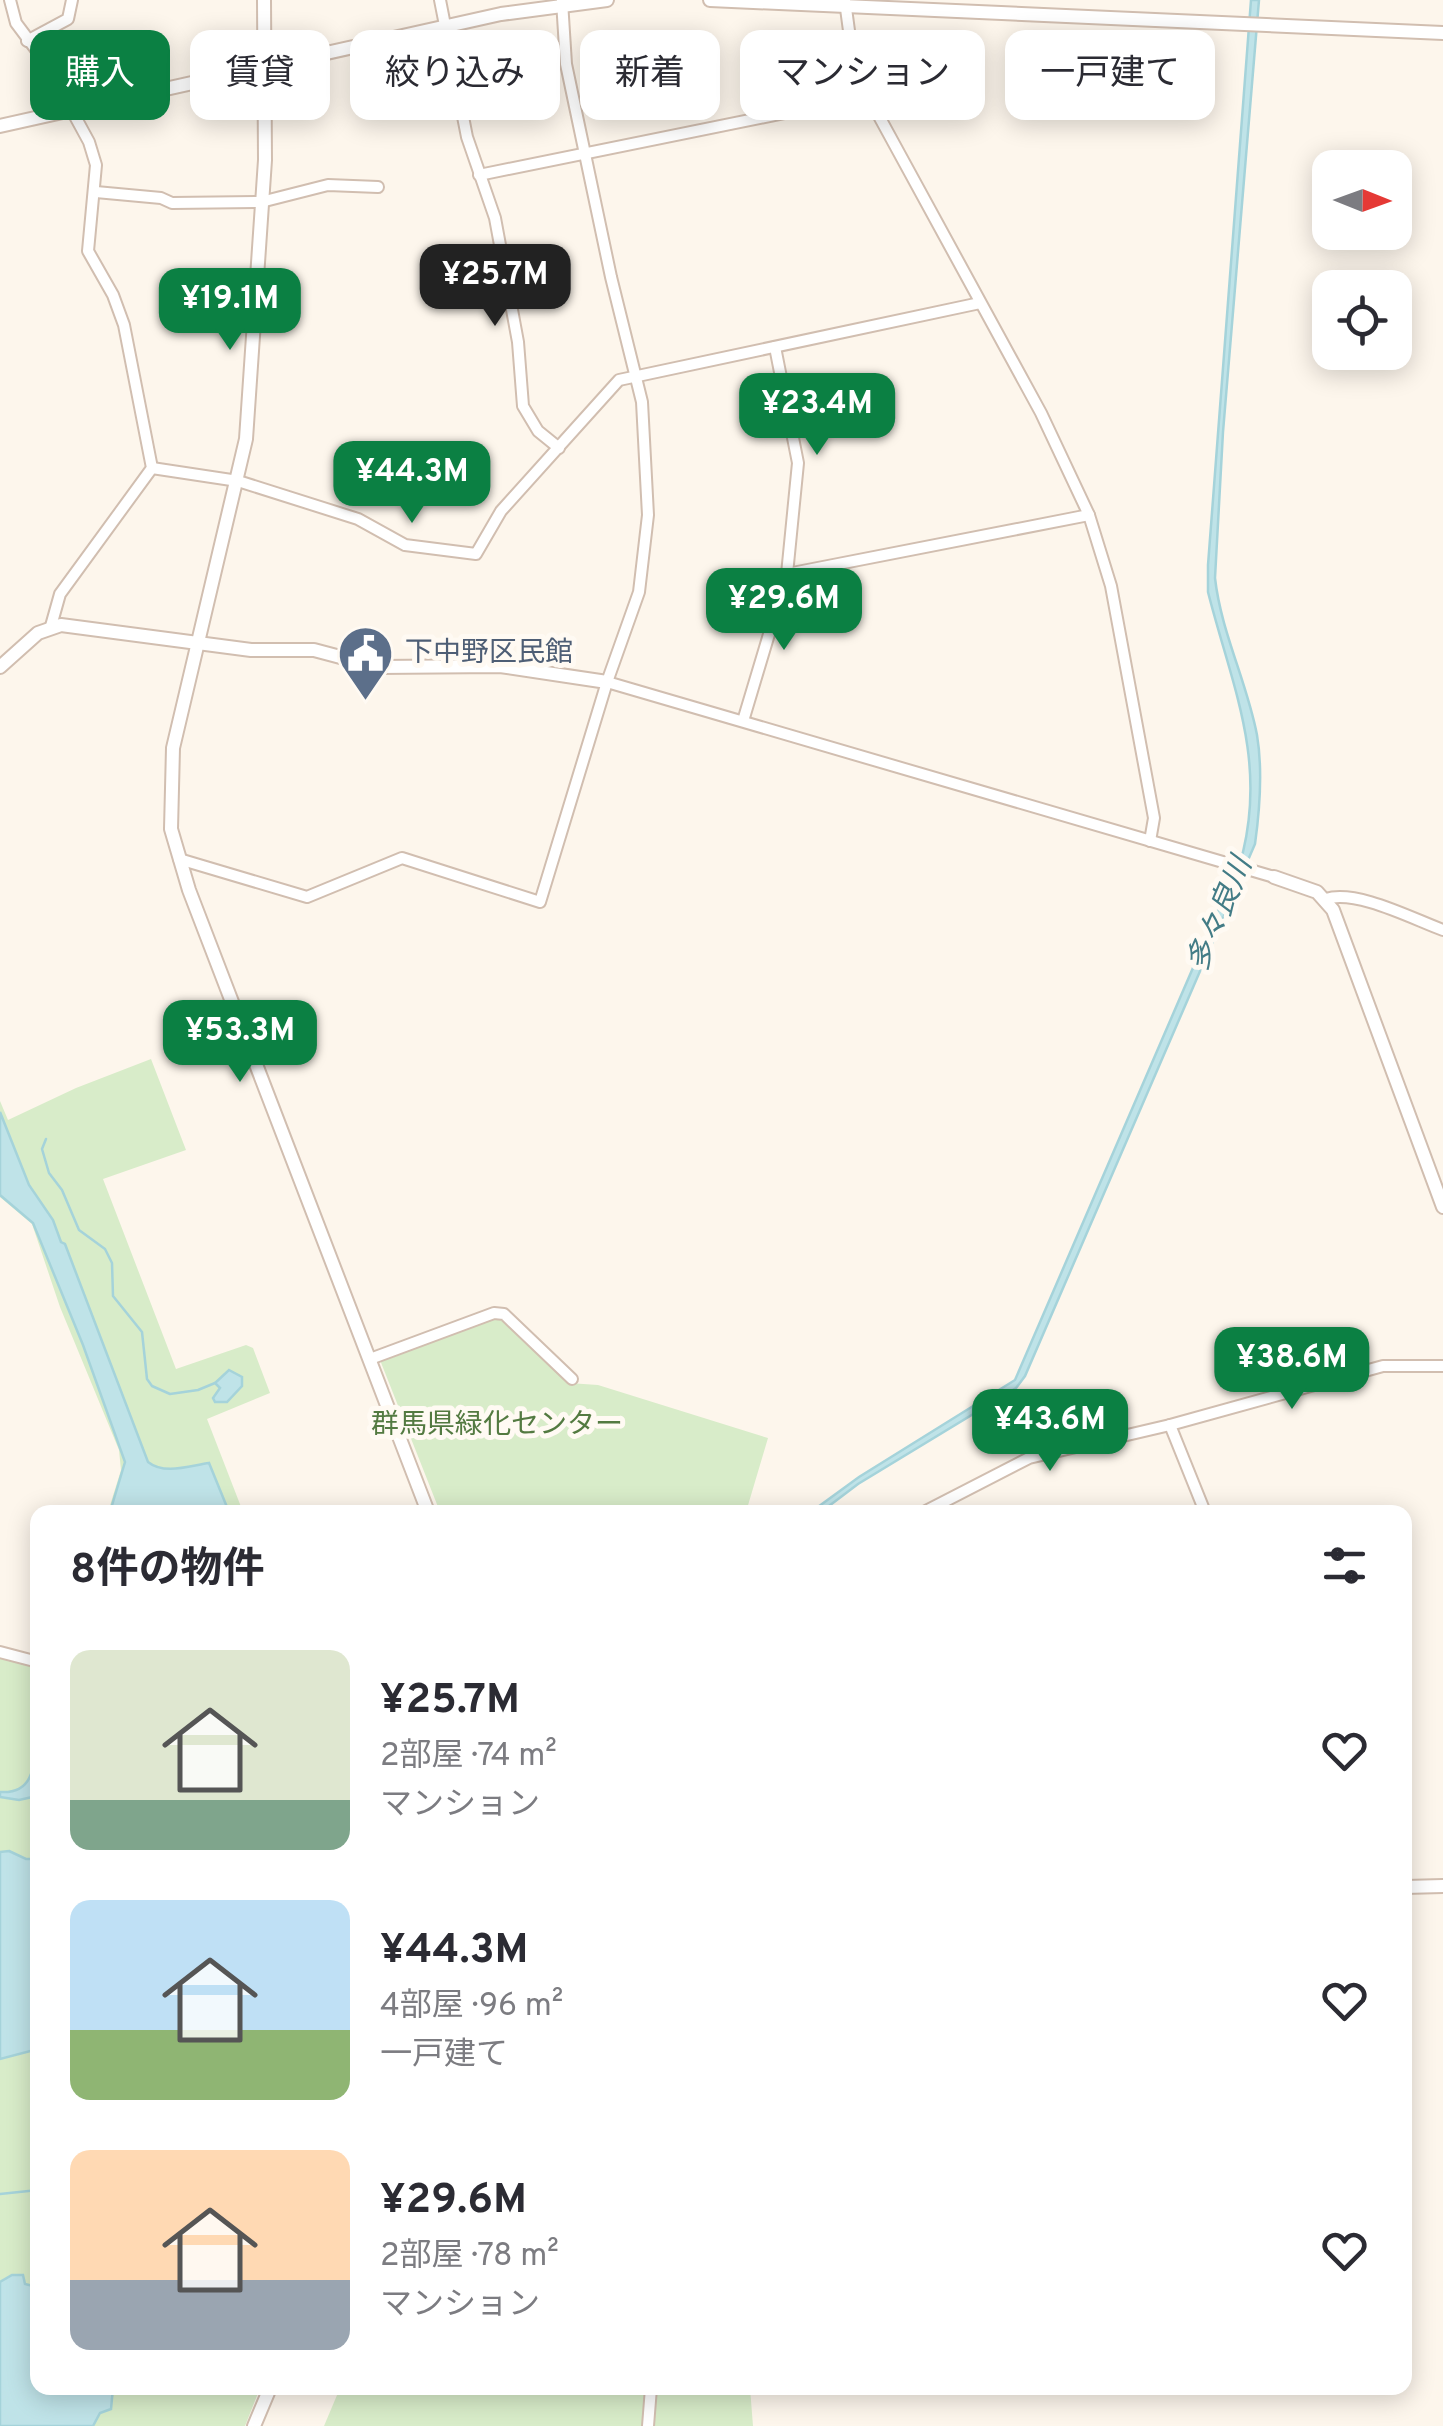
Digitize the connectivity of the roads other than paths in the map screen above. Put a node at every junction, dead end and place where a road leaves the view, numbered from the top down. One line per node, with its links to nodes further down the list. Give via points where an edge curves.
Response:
1 (10, 0): 13 (street)
2 (72, 0): 13 (street, via 68,19)
3 (264, 0): 10 (street)
4 (440, 0): 9 (street)
5 (607, 0): 7 (street)
6 (710, 0): 8 (street)
7 (562, 2): 9 (street); 22 (street, via 566,64)
8 (845, 3): 11 (street); 12 (street)
9 (445, 26): 15 (street); 23 (street)
10 (265, 30)
11 (849, 30)
12 (1443, 33)
13 (27, 41): 14 (street)
14 (30, 44)
15 (330, 52)
16 (30, 119): 21 (street)
17 (77, 120): 25 (street, via 96,166)
18 (264, 120): 26 (street)
19 (751, 120): 22 (street)
20 (881, 120): 27 (street)
21 (0, 126)
22 (586, 154): 23 (street); 29 (street)
23 (479, 175): 30 (street, via 496,218 523,406)
24 (378, 187): 26 (street, via 328,185)
25 (96, 192): 26 (street, via 172,203); 31 (street, via 88,251 124,325)
26 (261, 202): 32 (street)
27 (980, 302): 28 (street); 33 (street)
28 (774, 347): 29 (street); 34 (street, via 798,463)
29 (635, 375): 30 (street, via 619,380); 38 (street, via 648,476 644,566)
30 (559, 448): 32 (street, via 501,511 476,554 405,545 358,519)
31 (152, 468): 32 (street); 35 (street, via 60,594)
32 (238, 481): 36 (street)
33 (1089, 514): 34 (street); 40 (street, via 1118,625 1154,818)
34 (786, 574): 39 (street)
35 (52, 626): 36 (street); 37 (street)
36 (198, 641): 38 (street, via 314,650 378,667 500,666); 41 (street, via 173,748 171,829)
37 (0, 667)
38 (607, 682): 39 (street); 41 (street, via 540,902 402,858 306,897)
39 (744, 721): 40 (street)
40 (1150, 841): 42 (street)
41 (179, 858): 46 (street)
42 (1274, 876): 43 (street)
43 (1326, 899): 44 (street, via 1354,897); 45 (street)
44 (1443, 930)
45 (1443, 1207)
46 (370, 1360): 48 (street, via 494,1313 504,1314); 50 (street)
47 (1443, 1366): 49 (street, via 1383,1366)
48 (572, 1379)
49 (1170, 1425): 51 (street, via 1030,1458); 52 (street)
50 (425, 1505)
51 (938, 1505)
52 (1202, 1505)
53 (0, 1652): 54 (street)
54 (30, 1660)
55 (1443, 1886): 56 (street)
56 (1412, 1887)
57 (267, 2395): 59 (street)
58 (650, 2395): 60 (street)
59 (254, 2426)
60 (648, 2426)

